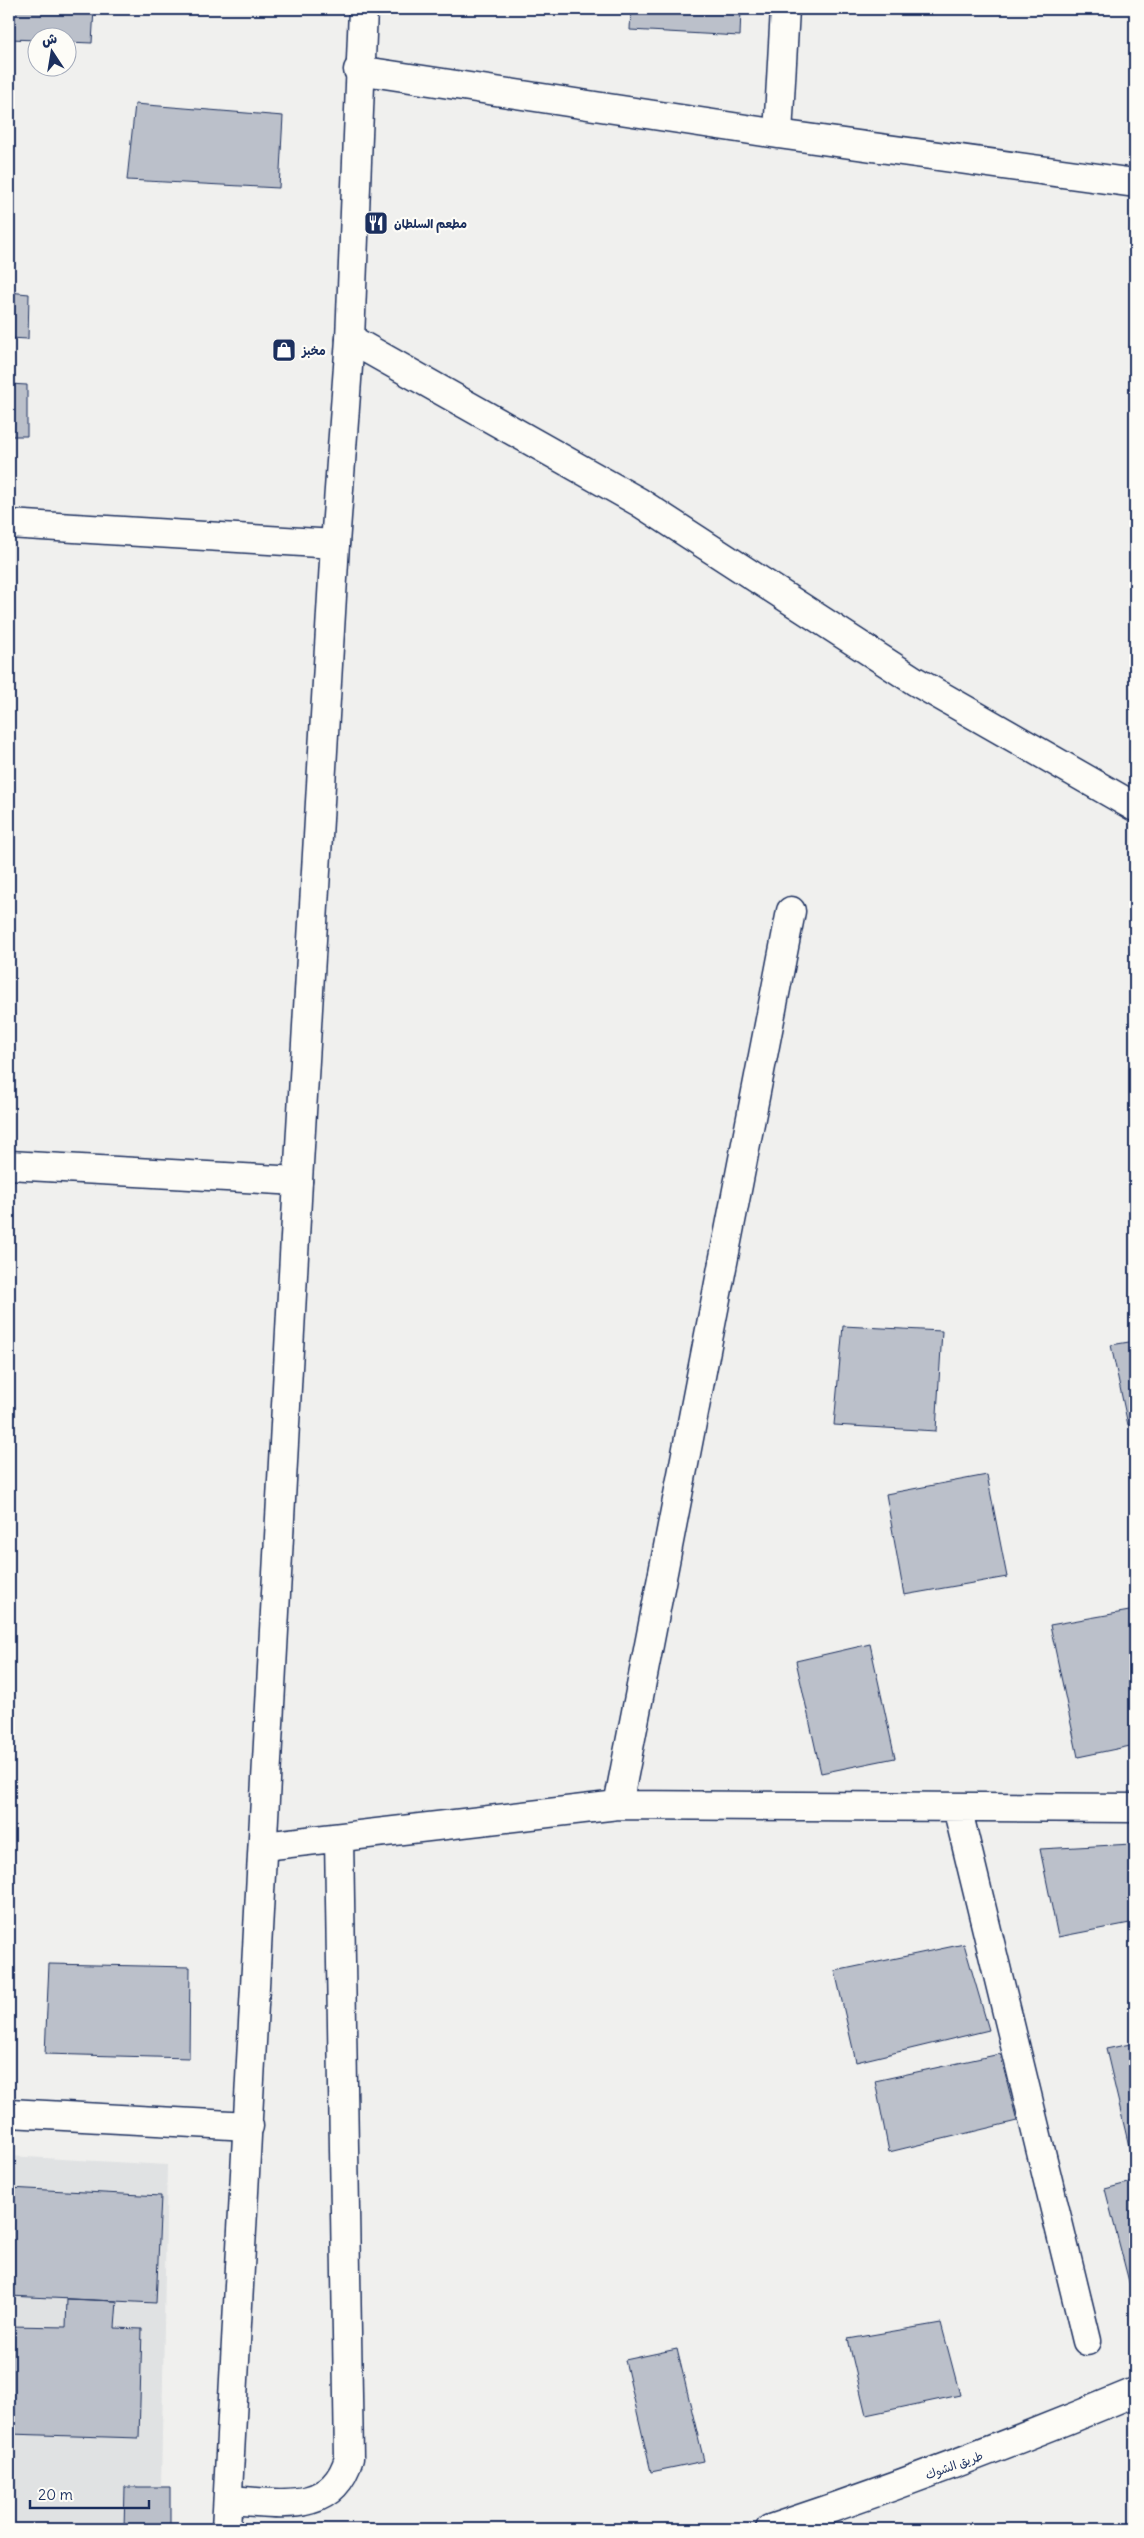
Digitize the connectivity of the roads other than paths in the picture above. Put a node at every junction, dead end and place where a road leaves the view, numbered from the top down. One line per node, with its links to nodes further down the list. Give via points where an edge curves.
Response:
1 (362, 9): 3 (street)
2 (785, 9): 4 (street)
3 (358, 70): 4 (street); 6 (street)
4 (778, 134): 5 (street)
5 (1135, 183)
6 (350, 338): 8 (street); 9 (street, via 639,502 915,681)
7 (9, 524): 8 (street)
8 (335, 544): 12 (street)
9 (1135, 807)
10 (790, 910): 13 (street)
11 (9, 1165): 12 (street)
12 (298, 1181): 17 (street)
13 (618, 1806): 14 (street); 16 (street)
14 (957, 1807): 15 (street); 20 (street)
15 (1135, 1808)
16 (339, 1838): 17 (street); 22 (street, via 349,2458 346,2469 331,2489 310,2501)
17 (264, 1846): 19 (street)
18 (9, 2113): 19 (street)
19 (249, 2126): 22 (street)
20 (1087, 2341)
21 (1135, 2392): 24 (street, طريق الشوك, via 980,2455)
22 (228, 2500): 23 (street)
23 (226, 2529)
24 (770, 2529)

